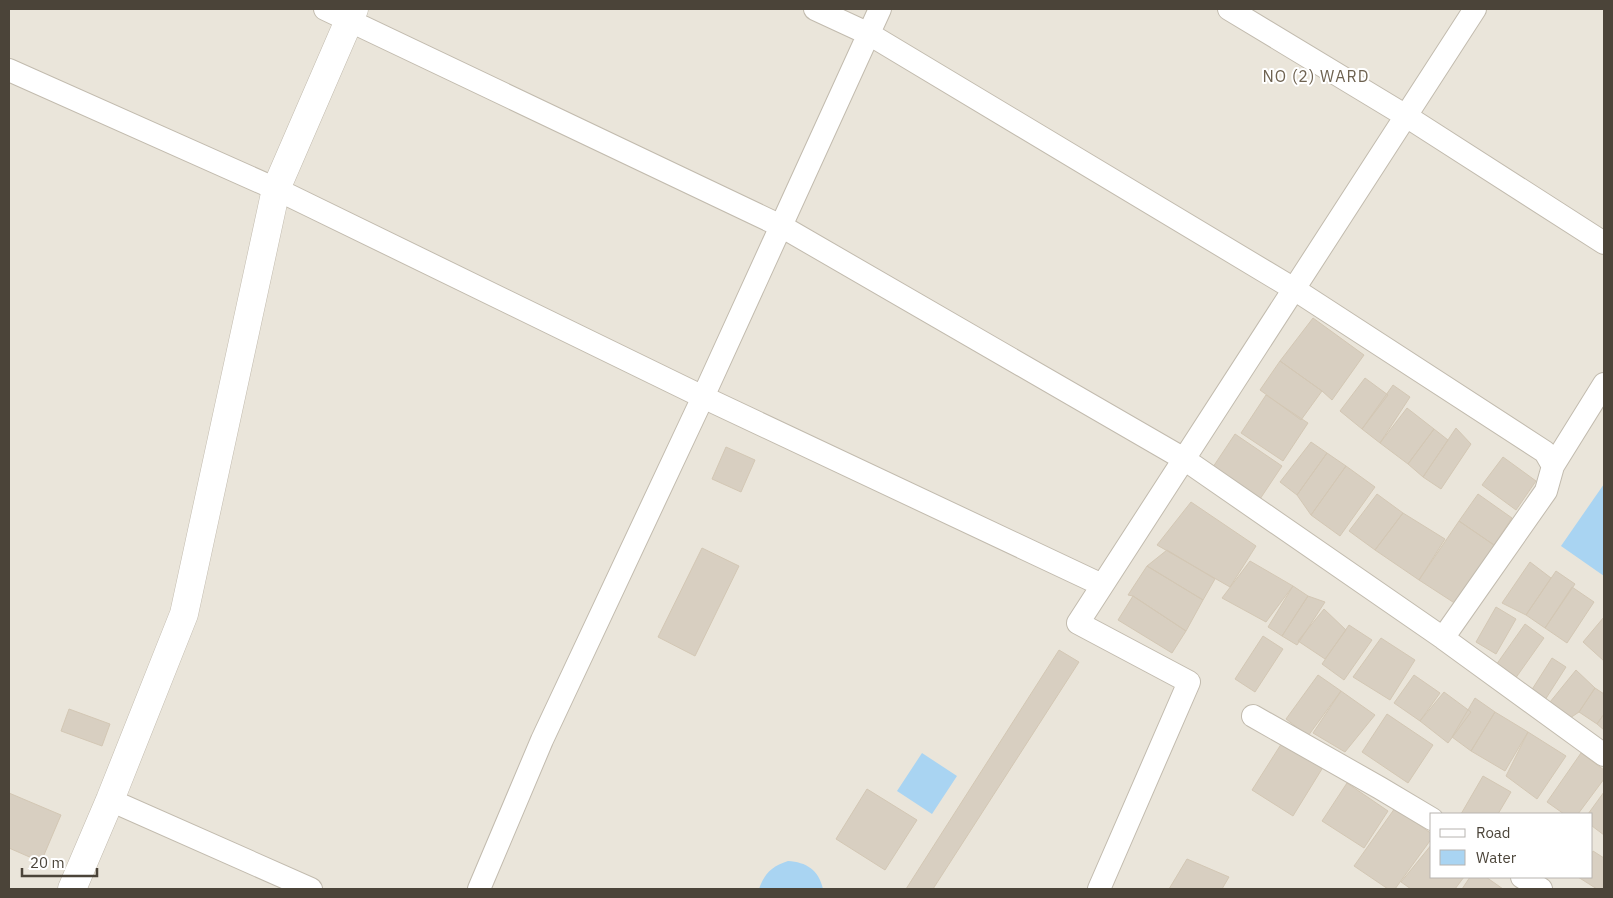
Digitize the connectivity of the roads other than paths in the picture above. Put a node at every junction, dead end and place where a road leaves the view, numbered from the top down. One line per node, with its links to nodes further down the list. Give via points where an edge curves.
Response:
1 (325, 9): 6 (street)
2 (815, 9): 7 (street)
3 (880, 9): 7 (street)
4 (1228, 9): 9 (street)
5 (1475, 9): 9 (street)
6 (351, 14): 10 (street); 11 (street)
7 (869, 34): 11 (street); 13 (street)
8 (9, 70): 10 (street)
9 (1406, 116): 12 (street); 13 (street)
10 (276, 189): 15 (street); 22 (street, via 184,614)
11 (781, 226): 15 (street); 16 (street)
12 (1604, 243)
13 (1294, 289): 16 (street); 17 (street, via 1546,452)
14 (1604, 384): 17 (street)
15 (703, 398): 18 (street); 27 (street, via 542,740)
16 (1184, 459): 18 (street); 19 (street)
17 (1553, 466): 19 (street, via 1546,491)
18 (1102, 585): 28 (street, via 1078,623 1189,682)
19 (1443, 638): 21 (street)
20 (1253, 716): 23 (street)
21 (1604, 755)
22 (110, 800): 25 (street); 26 (street)
23 (1430, 819)
24 (1524, 878): 29 (street)
25 (72, 889)
26 (311, 889)
27 (479, 889)
28 (1100, 889)
29 (1541, 889)

